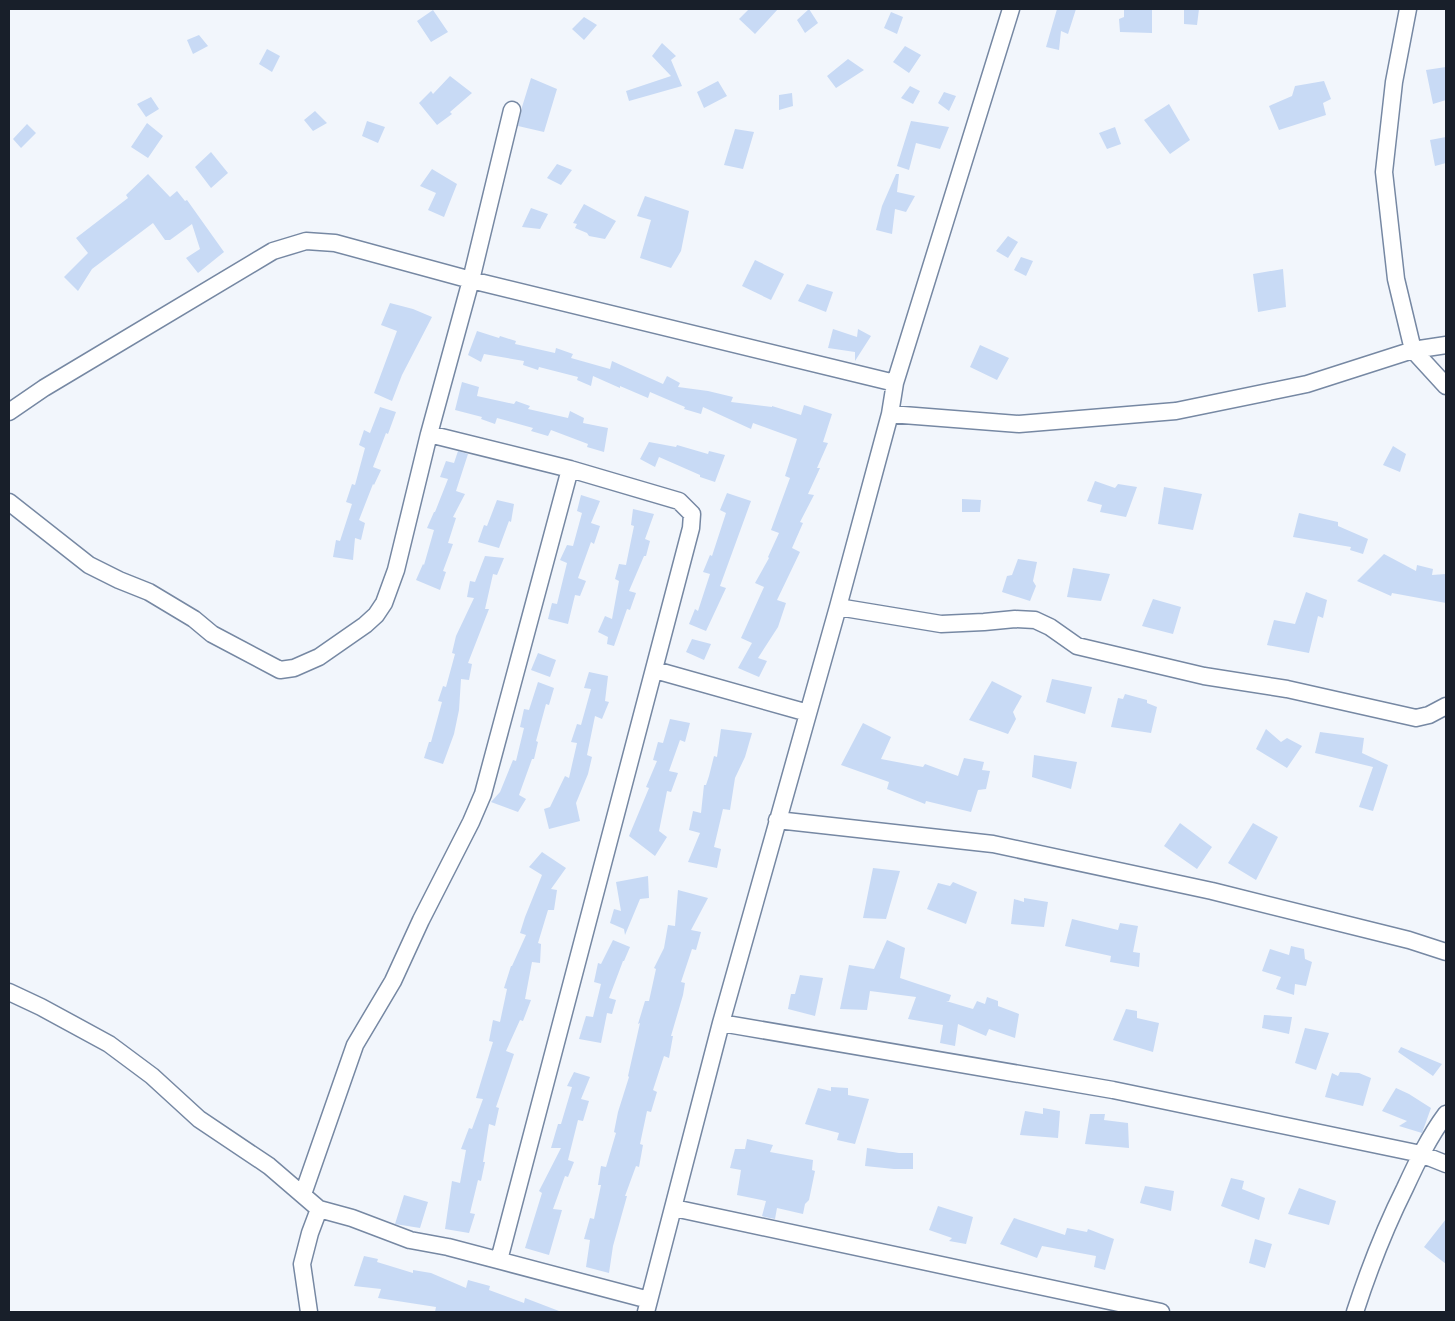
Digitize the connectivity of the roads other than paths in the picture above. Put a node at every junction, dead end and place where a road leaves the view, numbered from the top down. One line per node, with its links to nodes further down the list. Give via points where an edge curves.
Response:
1 (1011, 9): 7 (street)
2 (1408, 9): 6 (street, via 1394,82 1384,172 1396,278)
3 (512, 110): 4 (street)
4 (471, 280): 7 (street); 9 (street, via 335,243 306,241 273,251); 11 (street)
5 (1446, 345): 6 (street)
6 (1413, 350): 8 (street); 10 (street, via 1306,384 1176,411 1019,424)
7 (895, 383): 10 (street)
8 (1446, 386)
9 (9, 412)
10 (890, 414): 14 (street)
11 (429, 434): 12 (street); 13 (street, via 396,570 384,603 365,625 319,657 294,668 280,670 212,634 194,619 148,592 89,565)
12 (570, 469): 15 (street, via 679,501 692,514); 25 (street, via 483,794 393,980 355,1045)
13 (9, 502)
14 (838, 607): 16 (street, via 941,624 1015,618 1036,620 1078,646 1204,676 1286,689 1416,718); 17 (street)
15 (655, 670): 17 (street); 28 (street)
16 (1446, 706)
17 (808, 713): 18 (street)
18 (777, 820): 19 (street, via 993,844 1212,891); 21 (street)
19 (1446, 952)
20 (9, 992): 25 (street, via 109,1044 152,1076 198,1119 269,1166)
21 (721, 1024): 23 (street, via 1113,1090); 26 (street)
22 (1446, 1114): 23 (street)
23 (1421, 1154): 24 (street); 32 (street, via 1370,1267)
24 (1446, 1164)
25 (303, 1194): 27 (street)
26 (674, 1208): 29 (street); 31 (street)
27 (319, 1209): 28 (street, via 410,1240); 30 (street, via 302,1264)
28 (499, 1260): 29 (street)
29 (648, 1306)
30 (309, 1312)
31 (1162, 1312)
32 (1355, 1312)

